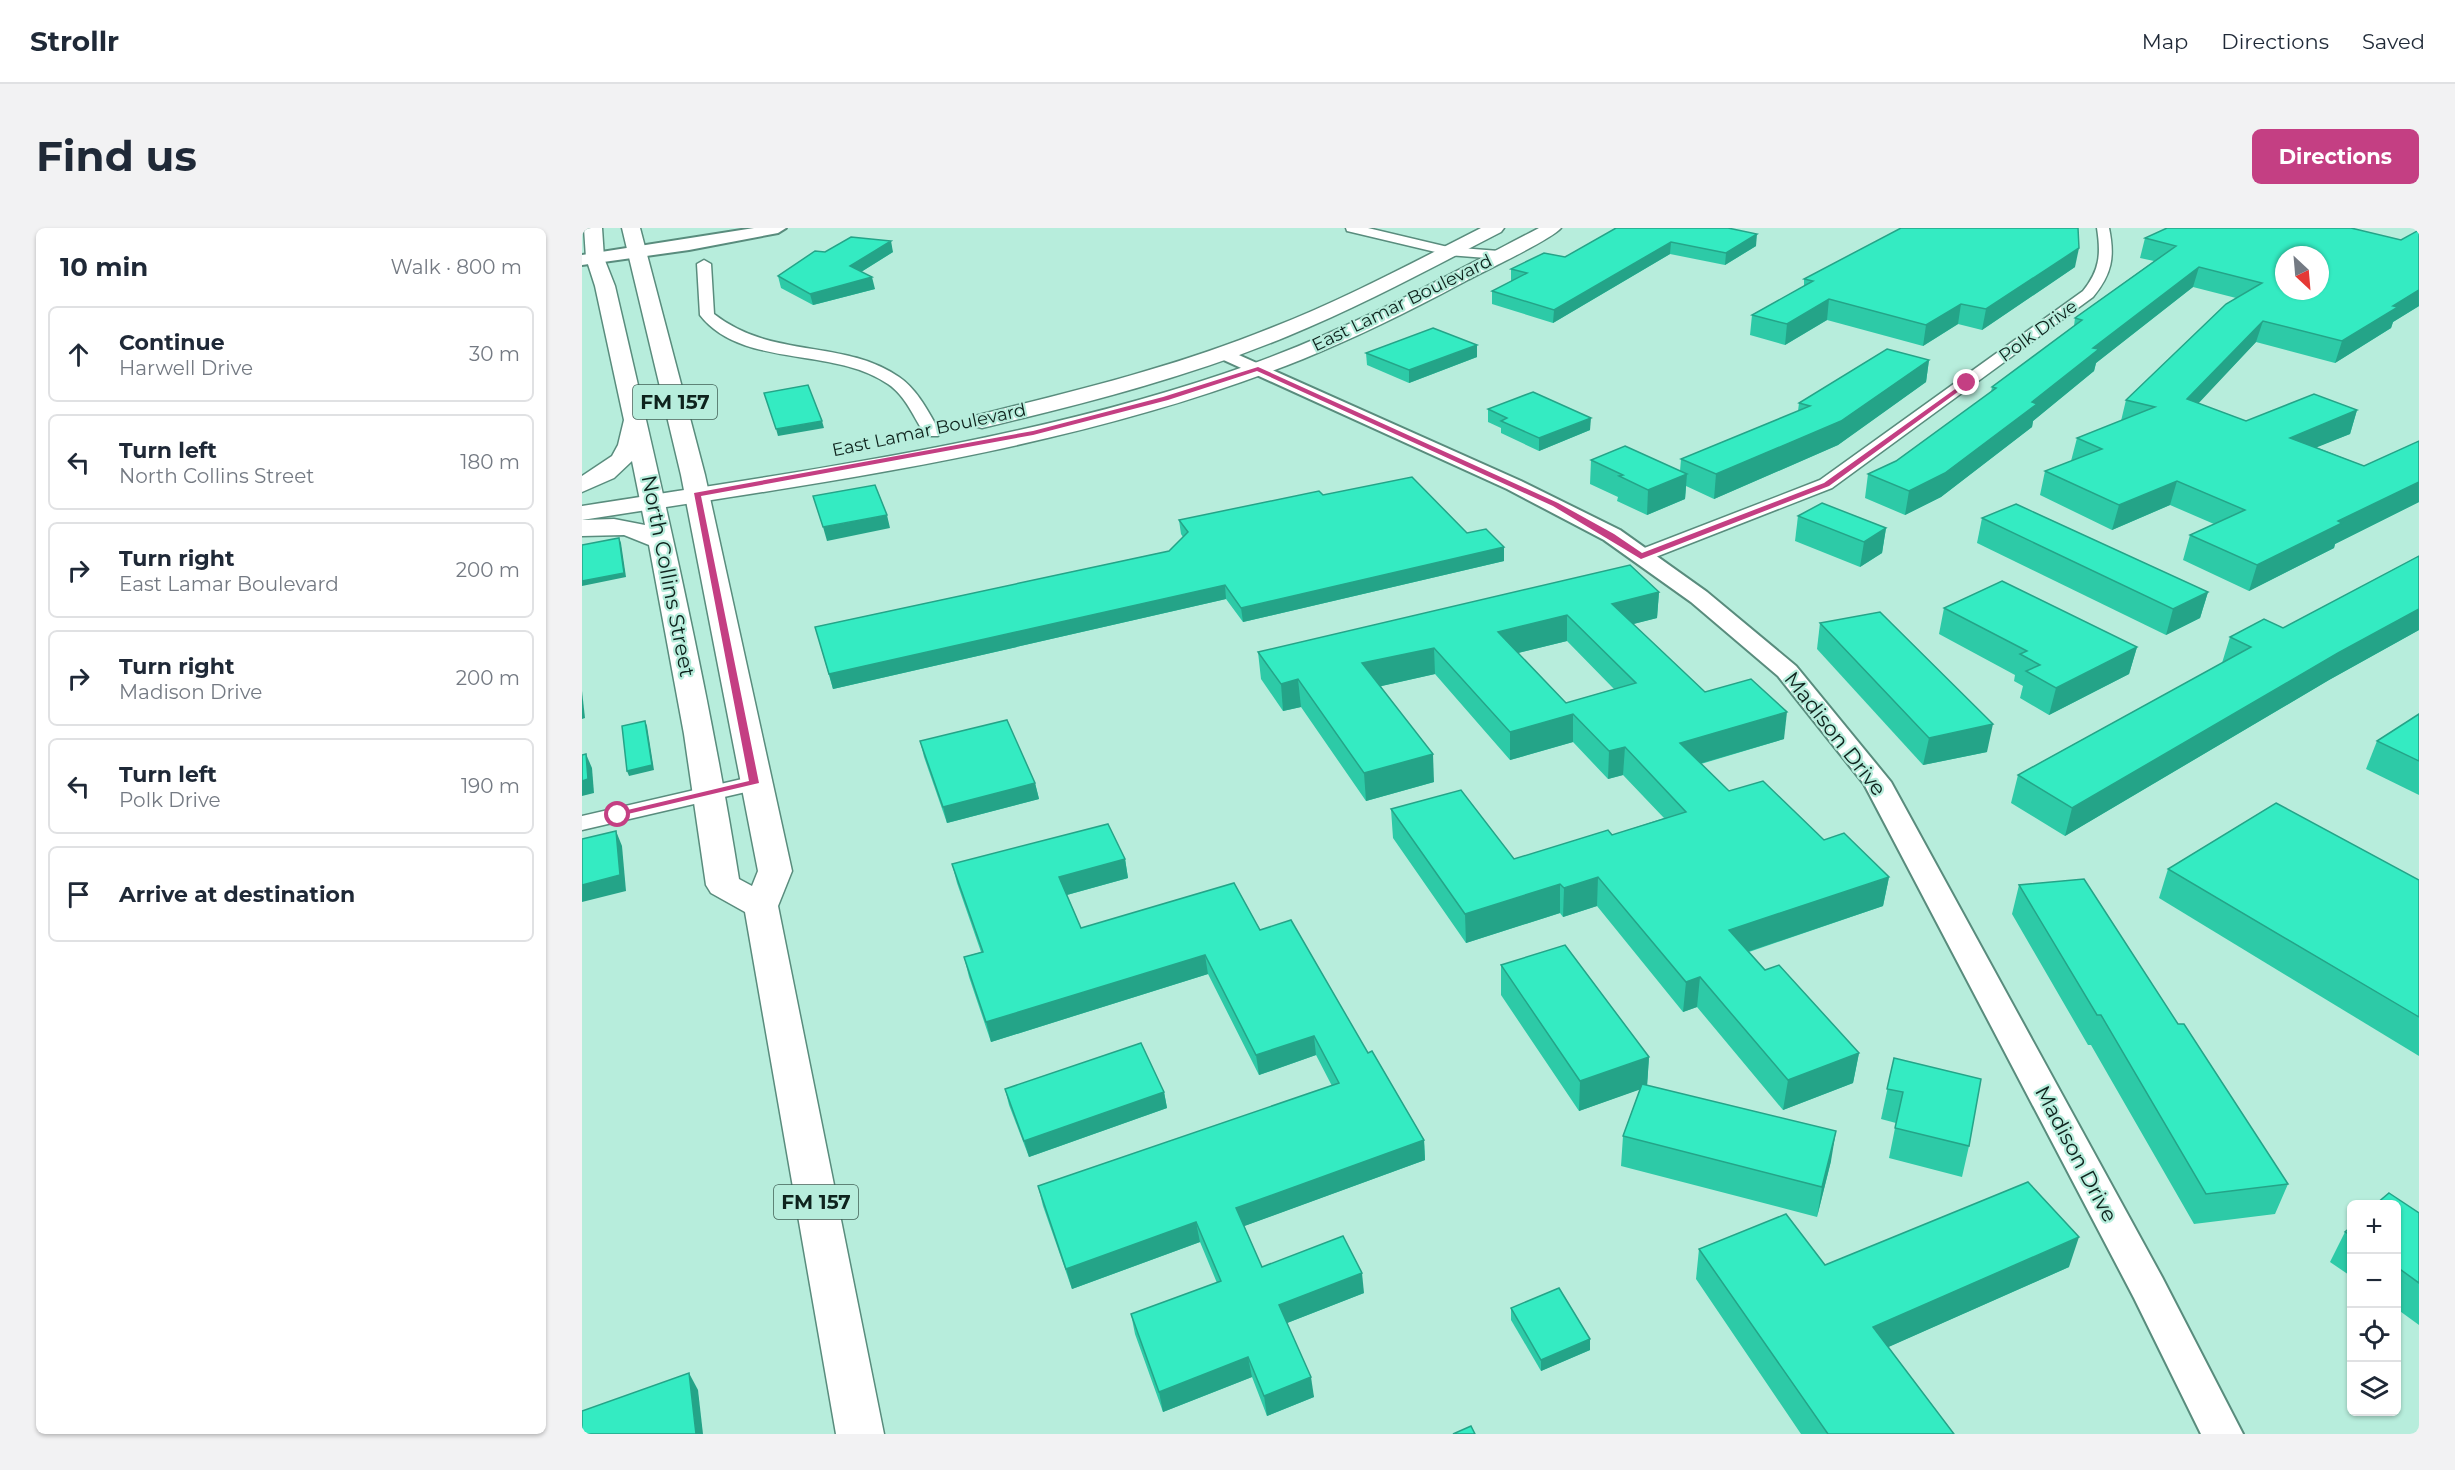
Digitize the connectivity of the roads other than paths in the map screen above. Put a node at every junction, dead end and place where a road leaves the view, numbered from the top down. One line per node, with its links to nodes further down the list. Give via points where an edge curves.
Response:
1 (593, 228): 12 (main road, North Collins Street / FM 157)
2 (630, 228): 10 (main road, North Collins Street / FM 157)
3 (778, 228): 10 (street)
4 (1352, 228): 9 (street)
5 (1384, 228): 9 (street)
6 (1495, 228): 9 (main road, East Lamar Boulevard)
7 (1552, 228): 11 (main road, East Lamar Boulevard)
8 (2103, 228): 25 (street, Polk Drive, via 2109,259 2103,277 2088,294 1826,484)
9 (1457, 247): 11 (street); 11 (street); 14 (main road, East Lamar Boulevard, via 1320,315)
10 (636, 252): 12 (street); 19 (main road, North Collins Street / FM 157)
11 (1499, 255): 15 (main road, East Lamar Boulevard, via 1391,312)
12 (589, 259): 16 (main road, North Collins Street / FM 157, via 605,286)
13 (704, 264): 17 (street, via 707,315 715,324 768,347 875,371 909,395)
14 (1224, 353): 15 (street, Madison Drive); 17 (main road, East Lamar Boulevard, via 1110,388)
15 (1258, 369): 19 (main road, East Lamar Boulevard, via 1166,399 1033,433); 25 (street, Madison Drive, via 1556,505)
16 (635, 418): 18 (main road, via 631,446 625,457 611,470); 20 (main road, North Collins Street / FM 157)
17 (932, 432): 19 (main road, East Lamar Boulevard)
18 (582, 485)
19 (695, 485): 20 (main road, East Lamar Boulevard); 26 (main road, North Collins Street / FM 157)
20 (652, 491): 21 (main road, East Lamar Boulevard); 22 (main road, East Lamar Boulevard); 24 (main road, North Collins Street / FM 157)
21 (582, 493)
22 (582, 513)
23 (582, 528): 24 (main road, via 630,528)
24 (663, 542): 27 (main road, North Collins Street / FM 157)
25 (1641, 556): 31 (street, Madison Drive, via 1699,597 1787,671 1877,782)
26 (754, 783): 27 (street); 29 (main road, North Collins Street / FM 157, via 775,871)
27 (711, 793): 28 (street); 29 (main road, North Collins Street / FM 157, via 723,885)
28 (582, 823)
29 (760, 906): 30 (main road, FM 157)
30 (860, 1434)
31 (2222, 1434)

